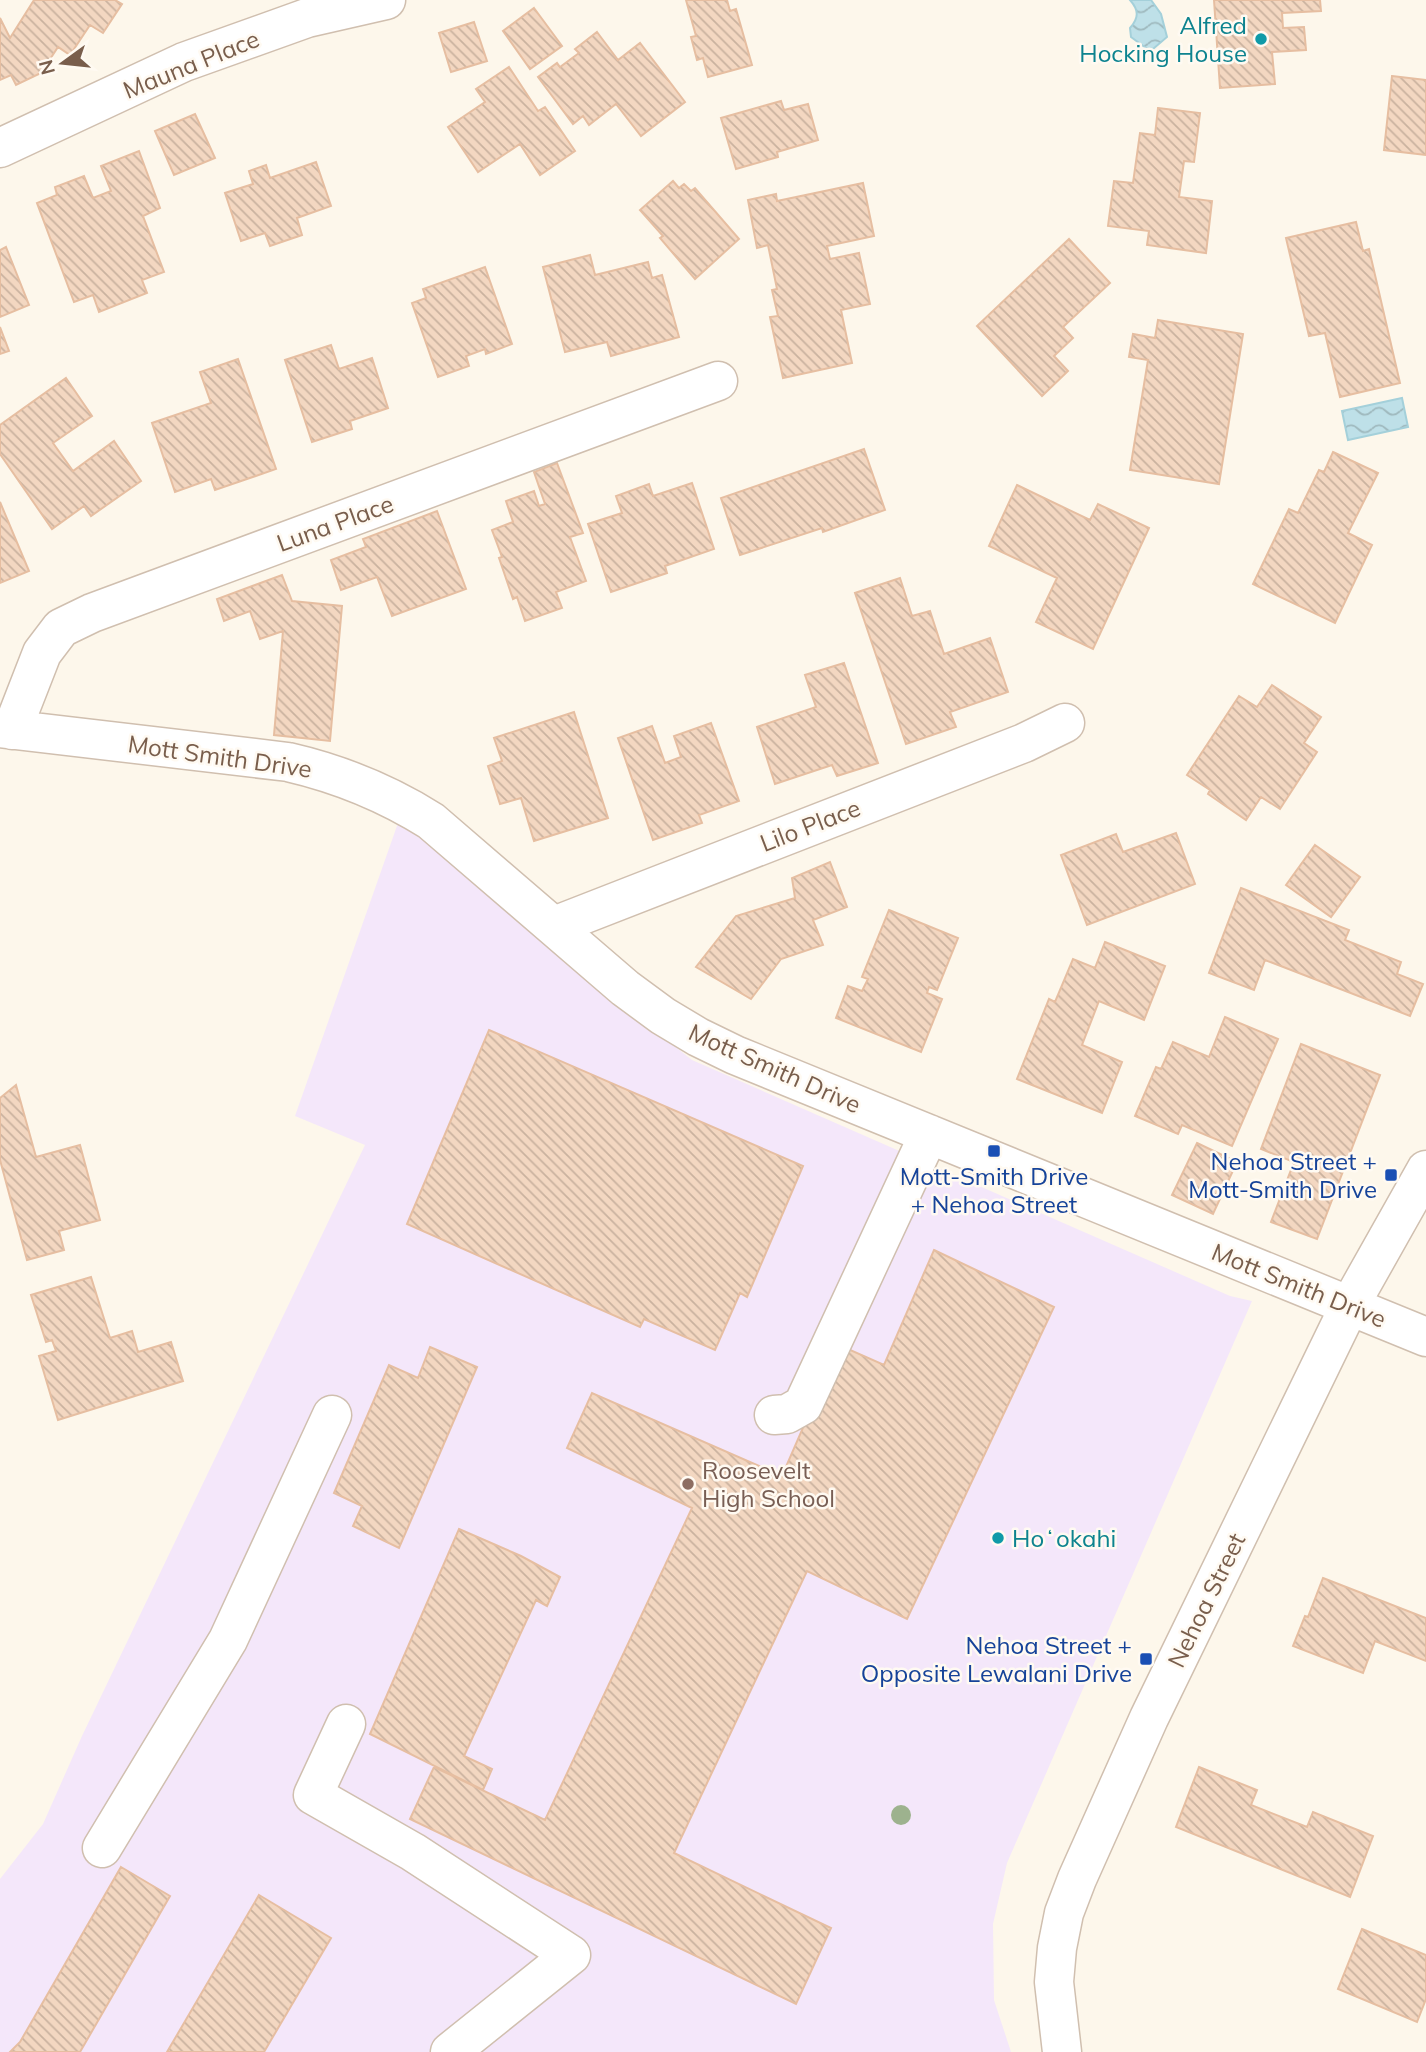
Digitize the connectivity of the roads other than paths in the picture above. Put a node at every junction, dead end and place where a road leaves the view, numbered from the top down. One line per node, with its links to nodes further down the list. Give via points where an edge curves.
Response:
1 (386, 0): 2 (street, Mauna Place)
2 (305, 9): 3 (street, Mauna Place)
3 (0, 148)
4 (718, 381): 6 (street, Luna Place, via 61,628 42,653)
5 (1065, 723): 7 (street, Lilo Place)
6 (6, 729): 7 (street, Mott Smith Drive, via 288,762 327,771 400,801 431,821)
7 (554, 926): 8 (street, Mott Smith Drive, via 625,988 698,1037)
8 (929, 1135): 10 (street, Mott Smith Drive); 13 (street, via 803,1405)
9 (1426, 1170): 10 (street, Nehoa Street)
10 (1350, 1305): 11 (street, Mott Smith Drive); 16 (street, Nehoa Street, via 1149,1718 1077,1879 1057,1948 1054,1982)
11 (1426, 1337)
12 (332, 1415): 15 (street, via 228,1640)
13 (774, 1415)
14 (346, 1724): 17 (street, via 313,1795 412,1852 571,1955)
15 (102, 1848)
16 (1068, 2050)
17 (450, 2052)

